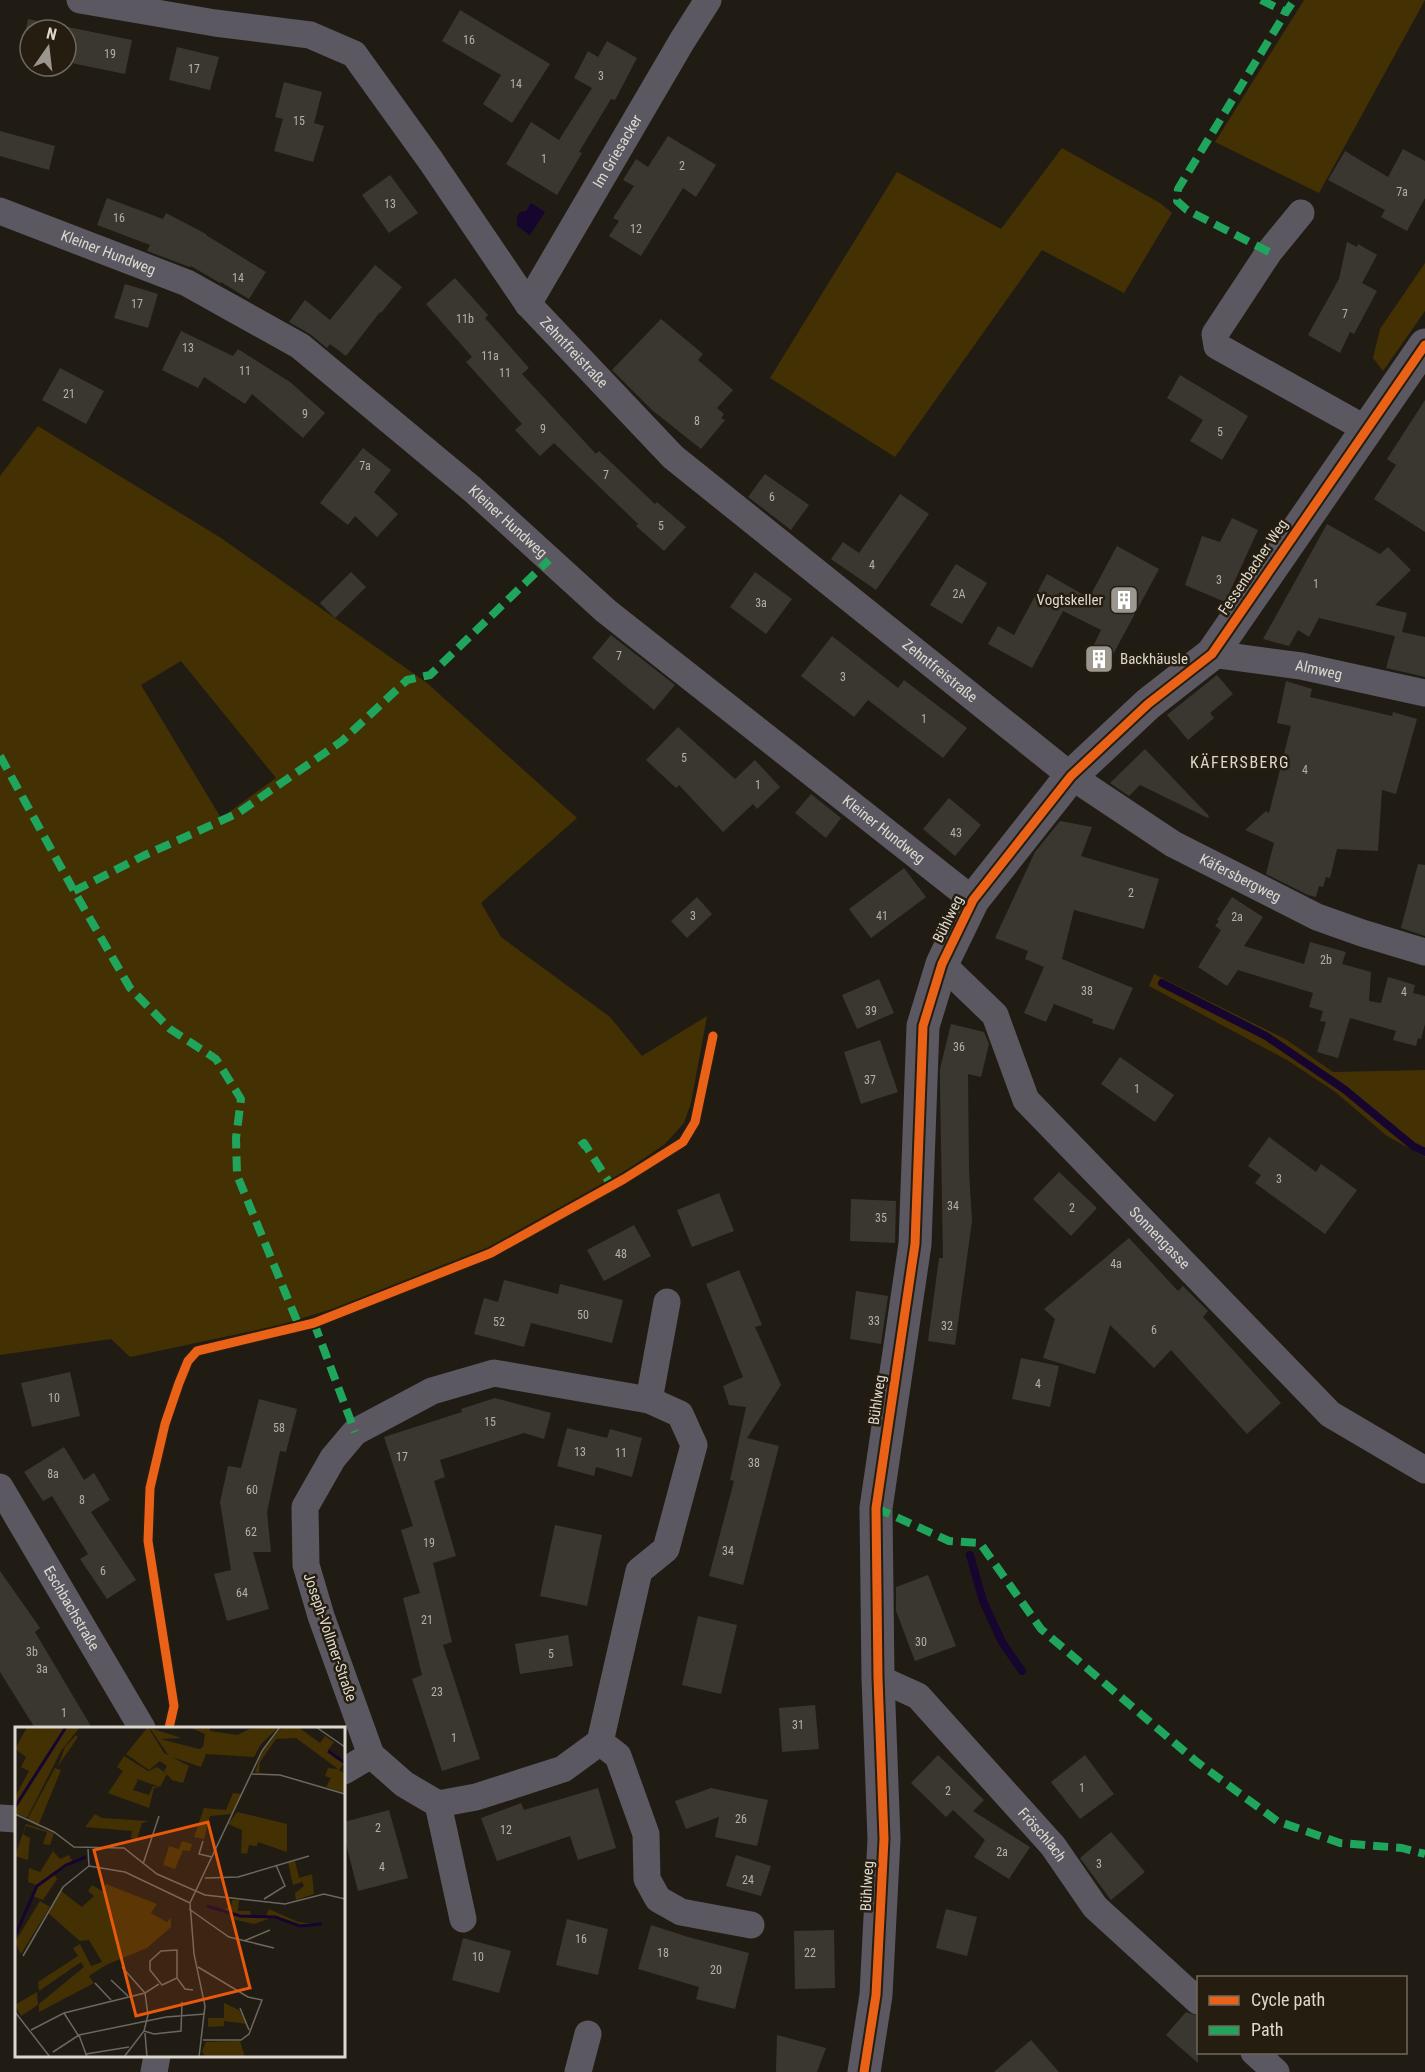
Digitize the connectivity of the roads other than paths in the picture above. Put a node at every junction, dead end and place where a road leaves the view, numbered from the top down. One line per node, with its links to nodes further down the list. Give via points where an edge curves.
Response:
1 (80, 0): 5 (street, Zehntfreistraße, via 310,35 354,54)
2 (708, 0): 5 (street, Im Griesacker)
3 (0, 211): 11 (street, Kleiner Hundweg, via 187,283 300,346 472,489 606,611)
4 (1301, 213): 7 (street, via 1269,252 1215,334 1217,346)
5 (528, 304): 10 (street, Zehntfreistraße, via 673,457)
6 (1425, 345): 7 (street, Fessenbacher Weg)
7 (1366, 429): 8 (street, Fessenbacher Weg)
8 (1212, 654): 9 (street, Almweg, via 1301,666); 10 (street, Fessenbacher Weg, via 1148,704)
9 (1425, 693)
10 (1071, 776): 11 (street, Bühlweg); 12 (street, Käfersbergweg, via 1173,844 1317,917)
11 (973, 900): 13 (street, Bühlweg)
12 (1425, 952)
13 (942, 964): 16 (street, Sonnengasse, via 995,1015 1026,1100 1330,1414); 18 (street, Bühlweg, via 923,1026 915,1244 876,1508)
14 (667, 1302): 15 (street)
15 (649, 1400): 20 (street, Joseph-Vollmer-Straße, via 680,1414 694,1445 666,1549 639,1571); 21 (street, Joseph-Vollmer-Straße, via 494,1373 432,1391 355,1432 333,1458 305,1507 306,1565)
16 (1425, 1470)
17 (0, 1488): 19 (street, Eschbachstraße)
18 (878, 1678): 28 (street, Fröschlach, via 918,1695 1053,1846 1095,1907); 34 (street, Bühlweg, via 885,1839 876,1995)
19 (141, 1727)
20 (600, 1742): 23 (street, via 563,1769 476,1797); 27 (street, via 618,1756 646,1834 647,1879 658,1899 681,1912)
21 (371, 1755): 22 (street); 23 (street, Joseph-Vollmer-Straße, via 404,1784)
22 (345, 1770)
23 (438, 1804): 26 (street)
24 (0, 1818): 25 (street)
25 (15, 1819)
26 (463, 1919)
27 (751, 1925)
28 (1197, 2000)
29 (588, 2034): 33 (street)
30 (1256, 2054): 35 (street)
31 (157, 2057): 32 (street)
32 (154, 2072)
33 (578, 2072)
34 (864, 2072)
35 (1276, 2072)

